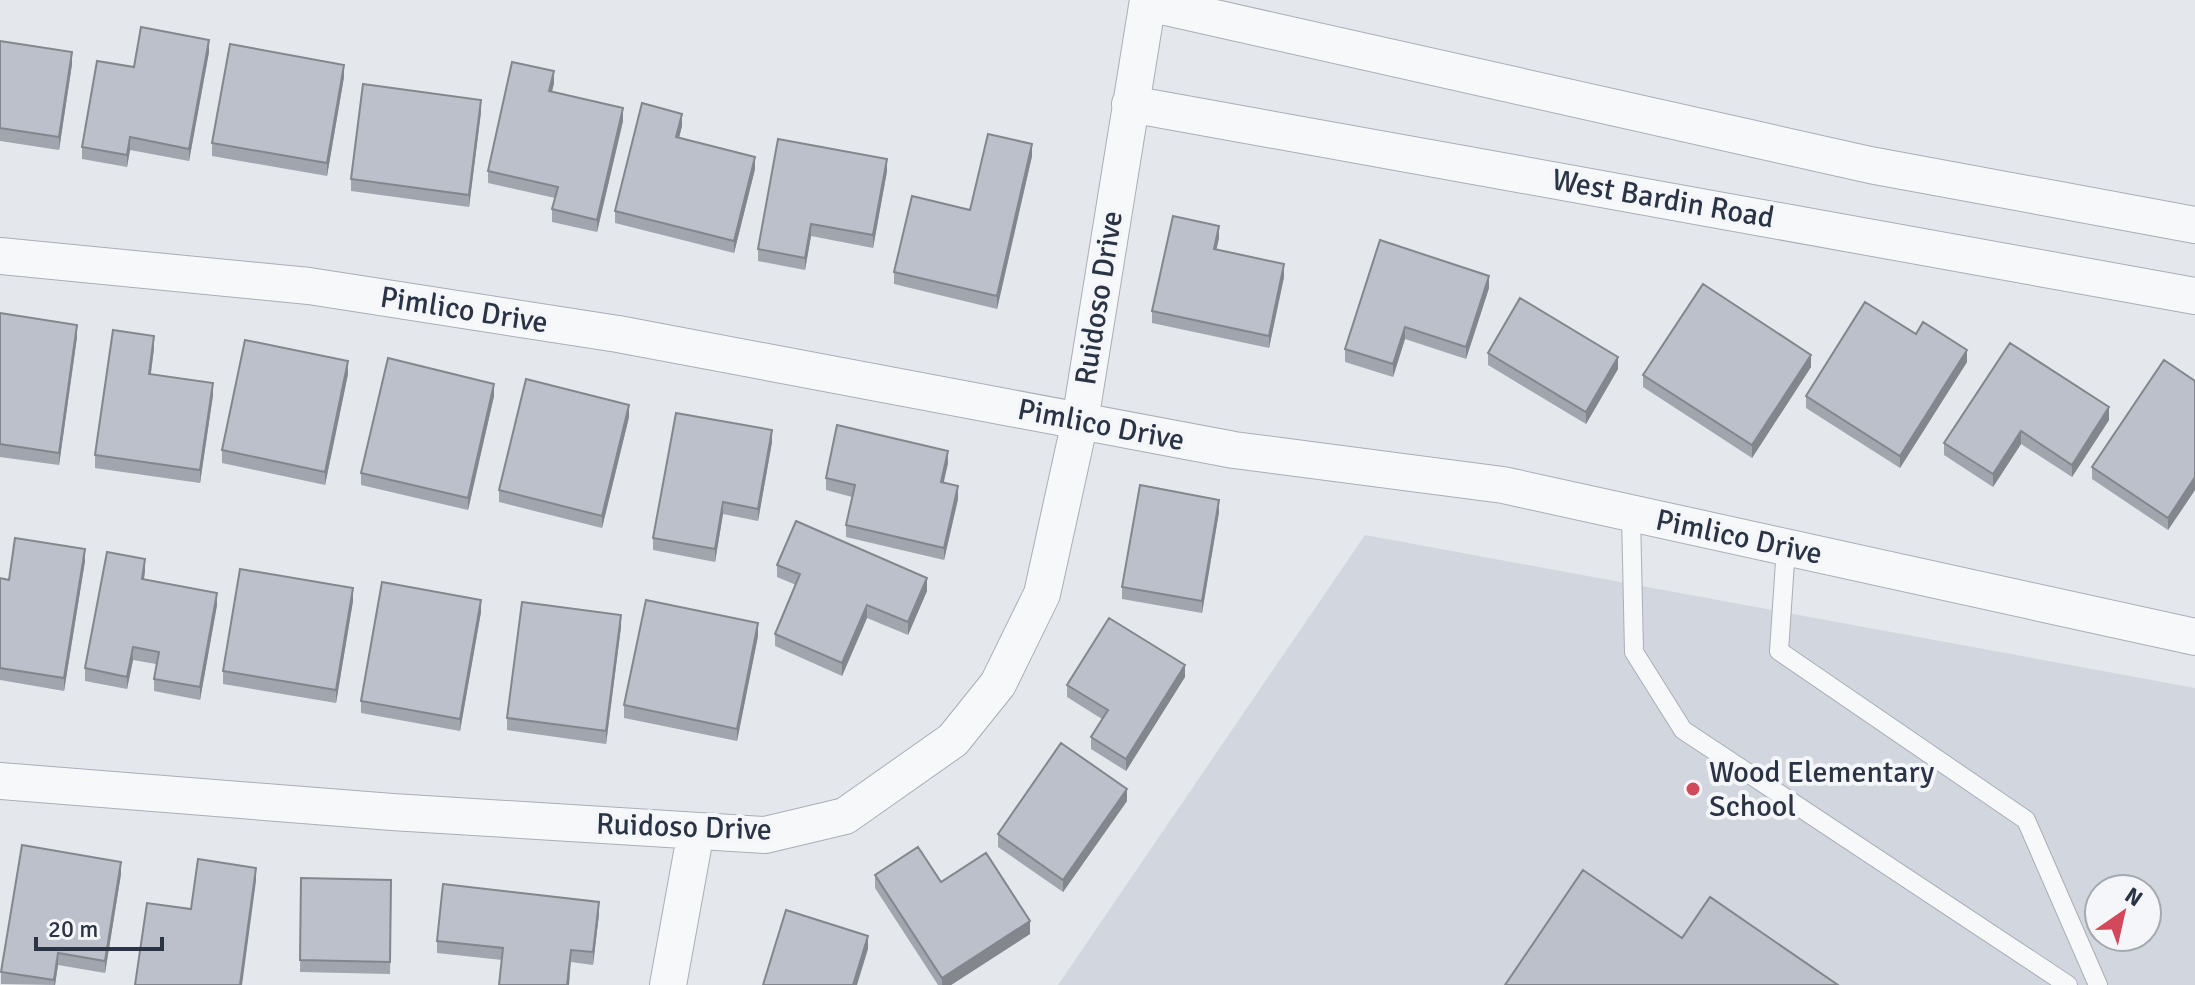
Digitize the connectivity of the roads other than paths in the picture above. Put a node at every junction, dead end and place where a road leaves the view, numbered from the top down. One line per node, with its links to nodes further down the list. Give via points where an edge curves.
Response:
1 (1148, 1): 2 (street, Ruidoso Drive); 3 (street, via 1870,165)
2 (1130, 104): 5 (street, West Bardin Road); 6 (street, Ruidoso Drive)
3 (2195, 225)
4 (0, 256): 6 (street, Pimlico Drive, via 309,286 618,334)
5 (2195, 296)
6 (1080, 421): 7 (street, Pimlico Drive, via 1234,450 1503,485); 11 (street, Ruidoso Drive, via 1042,594 998,684 953,740 845,816 765,835)
7 (1631, 514): 8 (street, Pimlico Drive); 13 (lane, via 1634,652 1683,730)
8 (1786, 547): 9 (street, Pimlico Drive); 14 (lane, via 1779,651 2026,820)
9 (2195, 637)
10 (0, 781): 11 (street, Ruidoso Drive)
11 (696, 831): 12 (street)
12 (668, 985)
13 (2068, 985)
14 (2098, 985)

